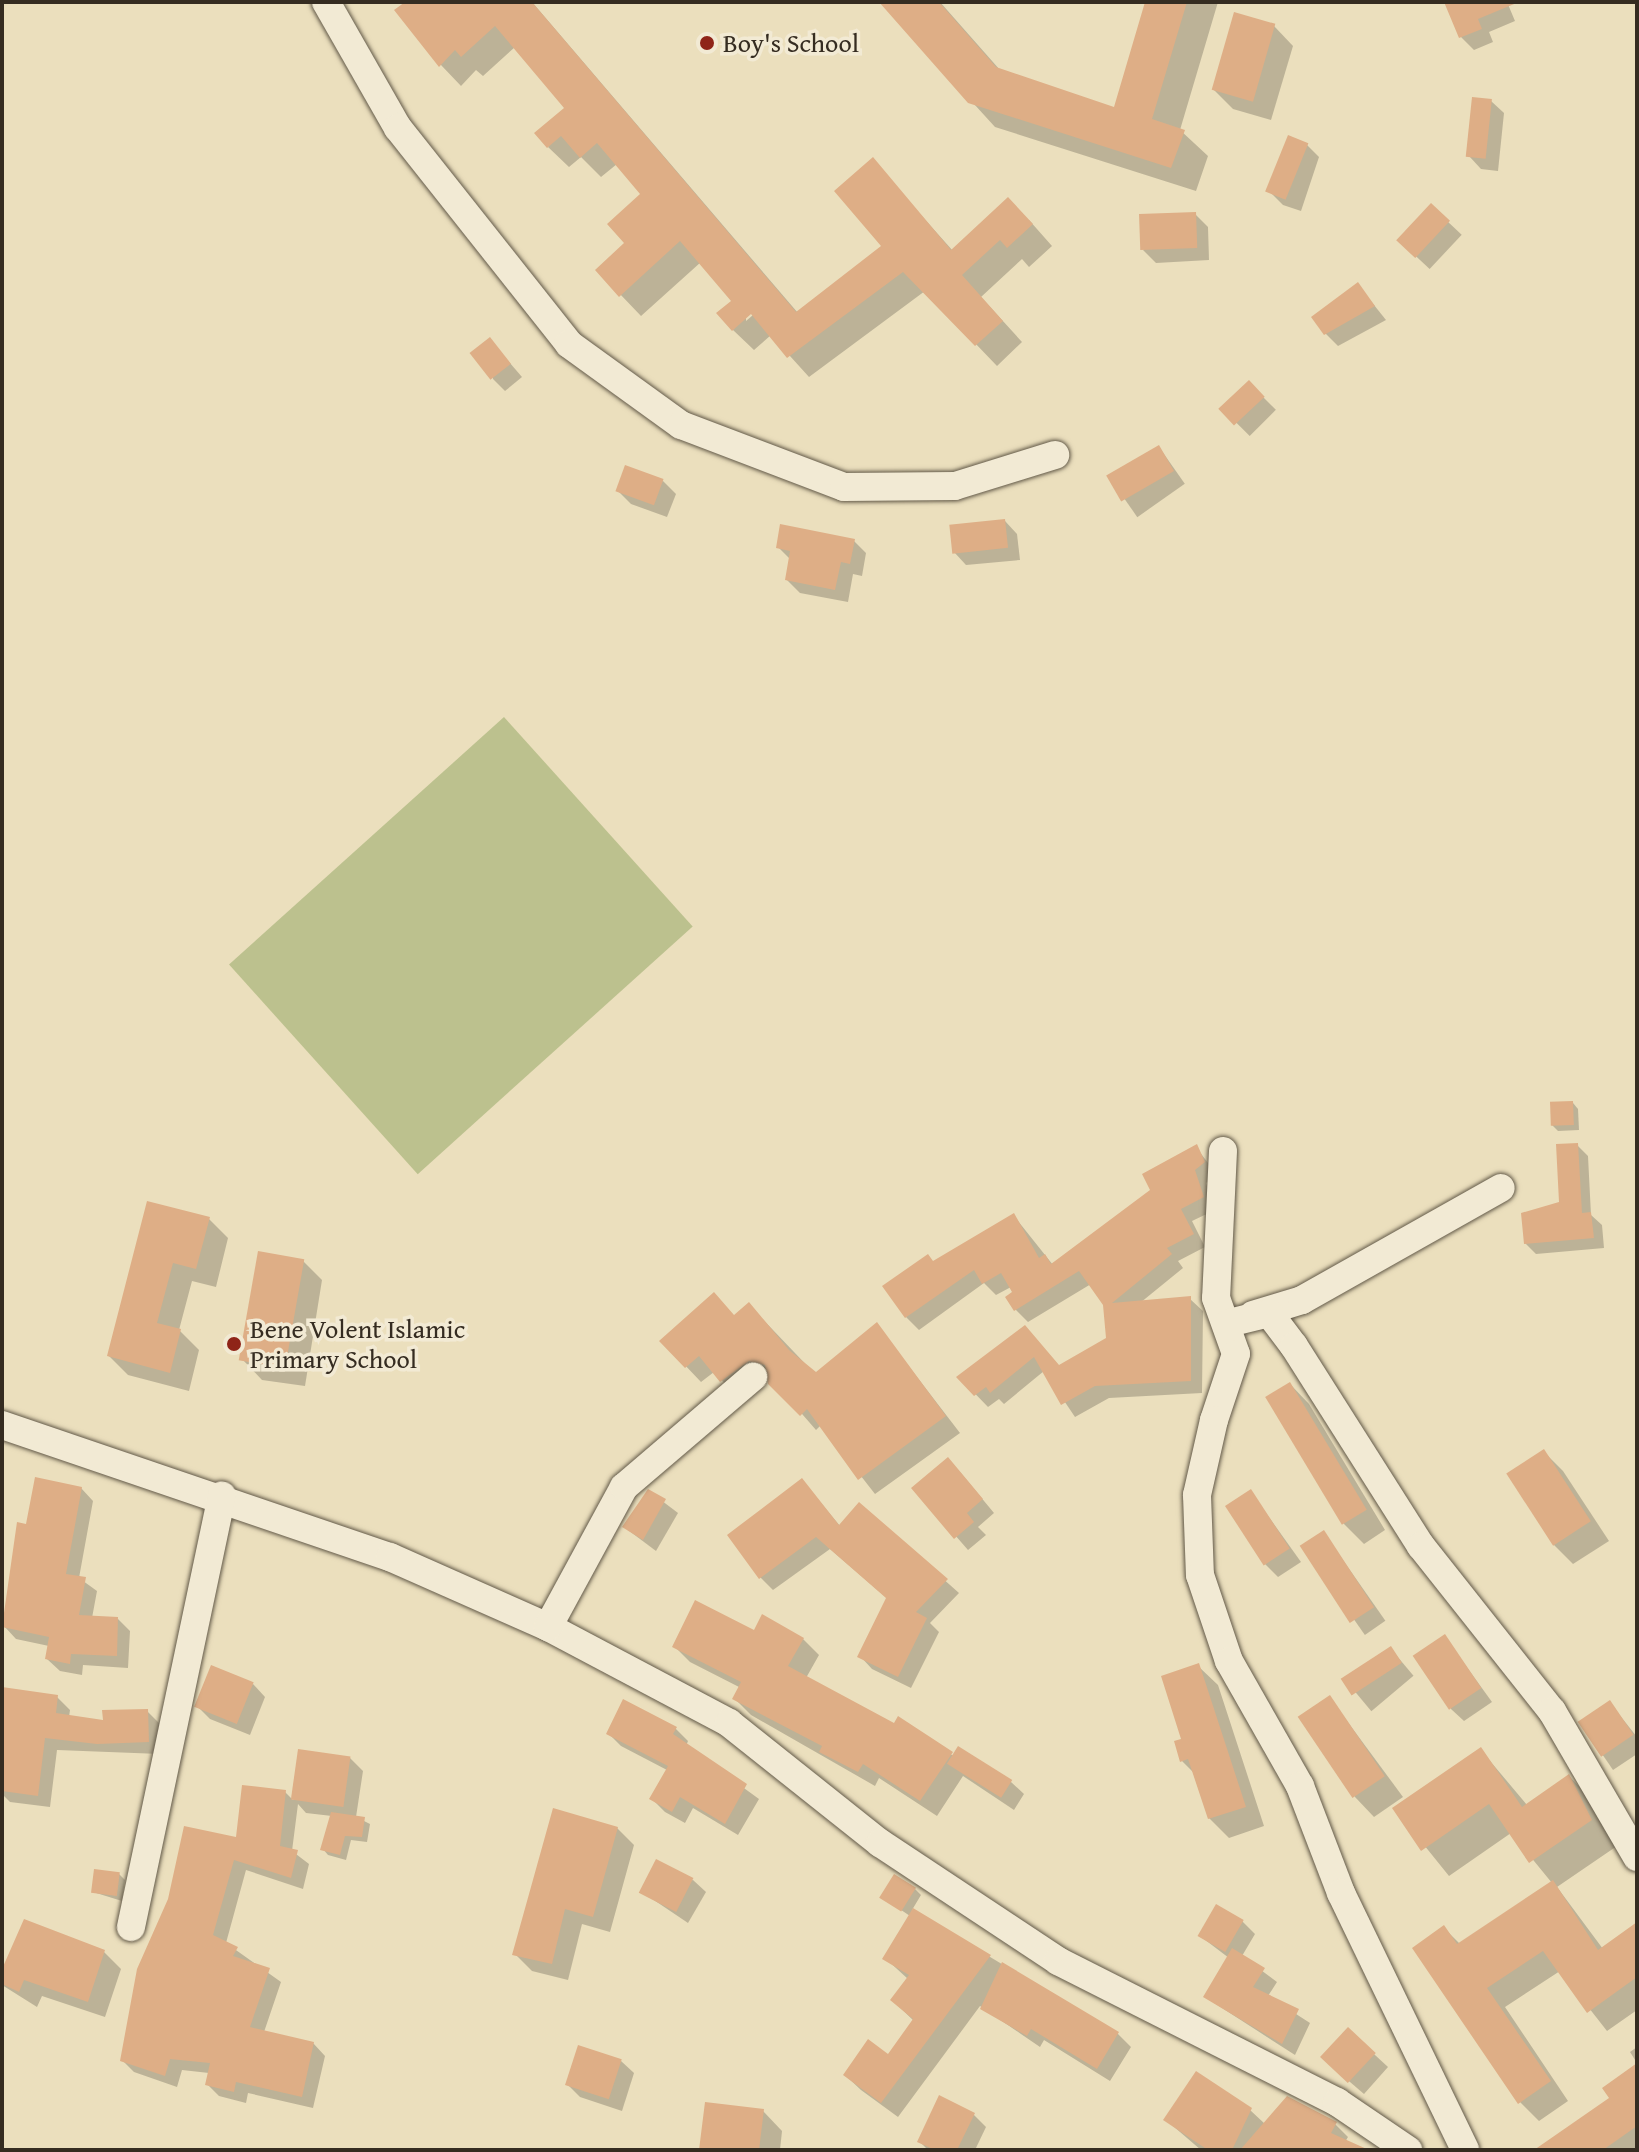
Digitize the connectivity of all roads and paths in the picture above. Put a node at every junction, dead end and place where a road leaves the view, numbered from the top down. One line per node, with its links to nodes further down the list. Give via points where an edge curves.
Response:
1 (326, 2): 2 (street, via 398,128 569,344 681,425 844,487 955,486)
2 (1055, 455)
3 (1223, 1151): 5 (street, via 1216,1298)
4 (1501, 1188): 5 (street, via 1302,1300)
5 (1229, 1323): 10 (street, via 1269,1313 1278,1324 1421,1546 1552,1711); 13 (street, via 1236,1354 1197,1495 1200,1575 1229,1661 1300,1786 1341,1893)
6 (753, 1377): 9 (street, via 624,1487)
7 (2, 1425): 8 (street)
8 (222, 1496): 9 (street, via 390,1557); 11 (street)
9 (548, 1627): 12 (street, via 729,1723 880,1843 1058,1961 1337,2102)
10 (1637, 1857)
11 (131, 1927)
12 (1408, 2150)
13 (1465, 2150)

